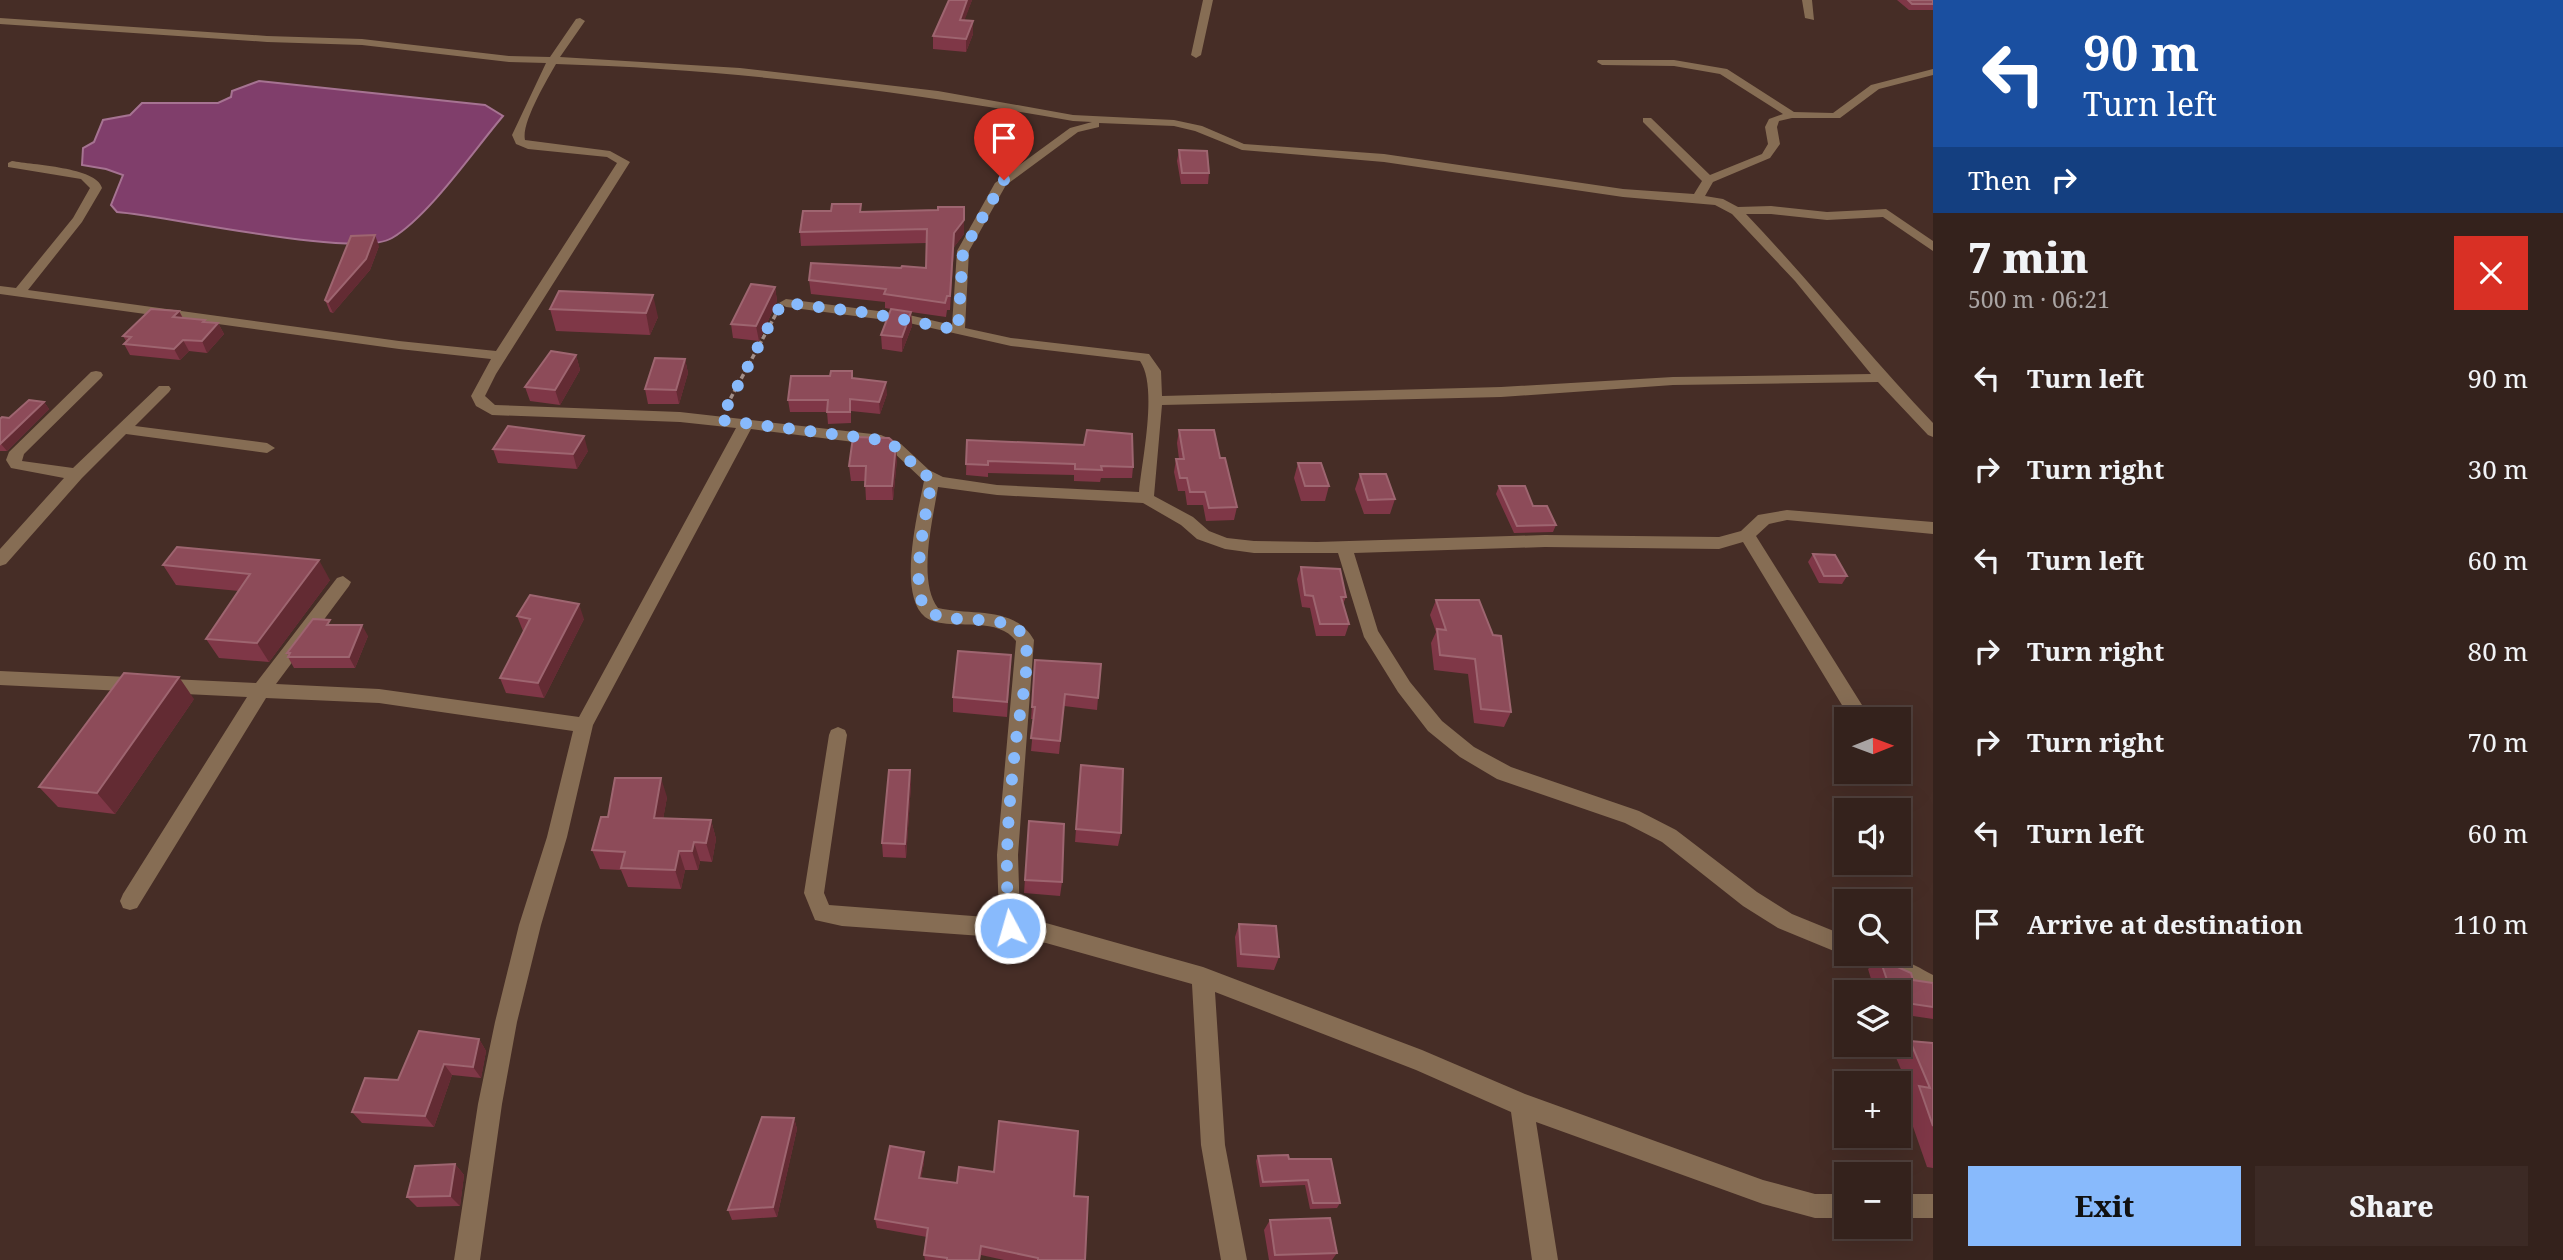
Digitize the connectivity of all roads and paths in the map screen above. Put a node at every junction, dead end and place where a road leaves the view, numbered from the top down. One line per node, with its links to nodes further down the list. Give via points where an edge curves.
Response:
1 (1208, 0): 6 (street)
2 (1807, 0): 3 (street)
3 (1811, 18)
4 (0, 21): 7 (street, via 267,40 362,42 509,60)
5 (580, 21): 7 (street)
6 (1196, 55)
7 (553, 60): 12 (street, via 740,71 938,94); 22 (street, via 526,113 520,142 610,154 624,162)
8 (1602, 62): 10 (street, via 1674,63 1723,71)
9 (1933, 72): 10 (street, via 1875,87 1836,116)
10 (1792, 116): 14 (street, via 1775,119 1774,144 1766,156)
11 (1647, 120): 14 (street)
12 (1114, 122): 15 (street, via 1174,123 1242,147 1384,158 1623,193); 21 (street, via 1074,130 1001,183 963,251)
13 (12, 165): 19 (street, via 84,176 96,188 78,219)
14 (1708, 180): 15 (street)
15 (1698, 198): 16 (street)
16 (1736, 211): 17 (street, via 1828,216 1886,213); 24 (street, via 1800,278)
17 (1933, 247)
18 (0, 290): 19 (street)
19 (19, 293): 22 (street)
20 (786, 303): 21 (street); 27 (path, via 772,320)
21 (958, 330): 26 (street, via 1011,342 1144,357 1154,371)
22 (502, 356): 27 (street, via 478,396 492,410)
23 (96, 375): 32 (street, via 14,460 24,467)
24 (1882, 378): 26 (street, via 1673,381 1501,392); 30 (street)
25 (164, 389): 29 (street)
26 (1155, 401): 34 (street)
27 (720, 420): 28 (street)
28 (746, 424): 33 (street, via 881,440); 43 (street)
29 (122, 429): 31 (street); 32 (street)
30 (1933, 432)
31 (267, 448)
32 (76, 474): 38 (street)
33 (932, 478): 34 (street, via 997,490); 46 (street, via 918,578 920,598 932,613 1006,624 1025,640 1005,882)
34 (1146, 498): 37 (street, via 1203,535 1225,543)
35 (1933, 528): 36 (street, via 1787,515 1764,519)
36 (1747, 535): 37 (street, via 1719,543 1545,541); 42 (street)
37 (1344, 547): 47 (street, via 1370,632 1435,726 1466,752 1538,788 1632,817 1668,836 1749,899)
38 (0, 560)
39 (343, 582): 41 (street)
40 (0, 678): 41 (street)
41 (261, 690): 43 (street, via 379,696); 45 (street)
42 (1853, 707)
43 (584, 725): 55 (street, via 506,1022)
44 (838, 735): 46 (street, via 814,892 822,913)
45 (130, 901)
46 (1010, 928): 49 (street, via 1046,933)
47 (1834, 941)
48 (1892, 966): 50 (street)
49 (1203, 978): 51 (street, via 1422,1061); 56 (street, via 1213,1145)
50 (1933, 987)
51 (1522, 1105): 52 (street, via 1763,1192 1815,1206); 57 (street)
52 (1834, 1206)
53 (1911, 1206): 54 (street)
54 (1933, 1206)
55 (467, 1260)
56 (1234, 1260)
57 (1545, 1260)

